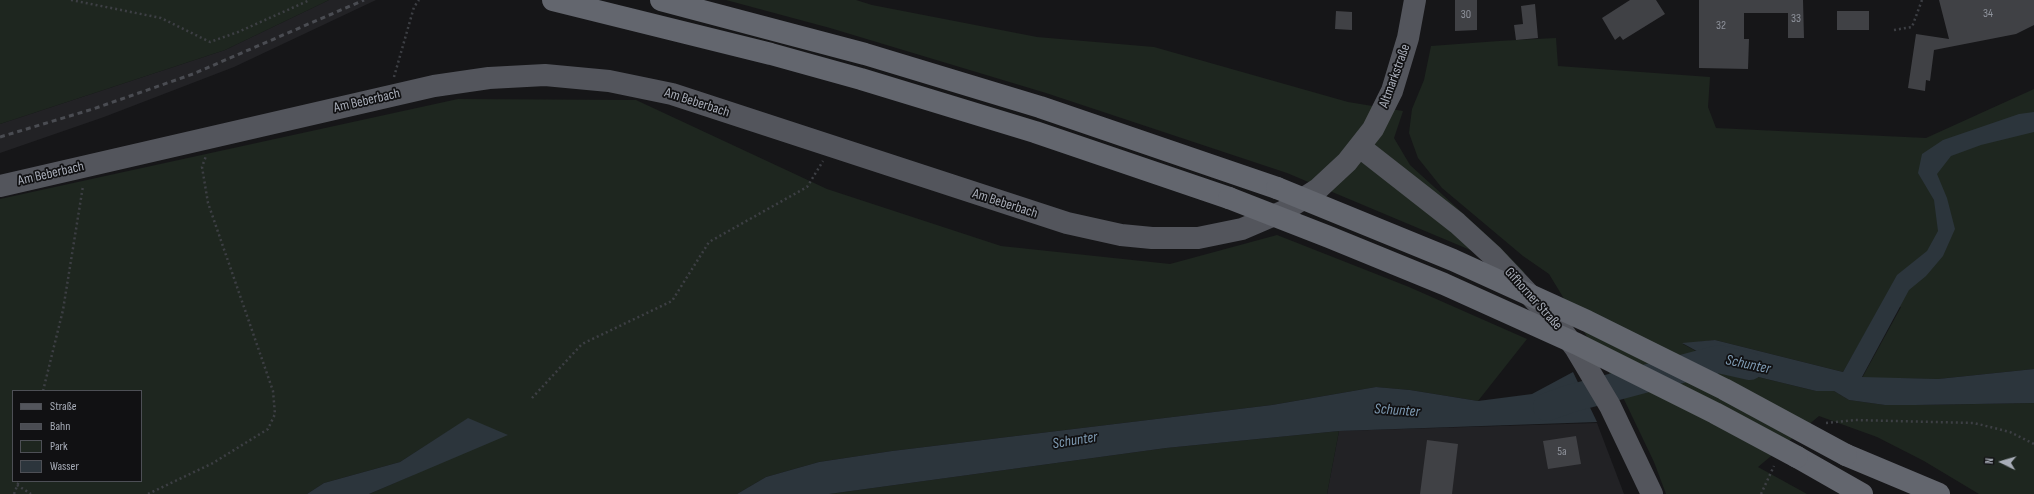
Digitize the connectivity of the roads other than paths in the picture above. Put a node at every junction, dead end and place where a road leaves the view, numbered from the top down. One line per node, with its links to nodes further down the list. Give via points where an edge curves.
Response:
1 (553, 0): 8 (highway, bridge, via 861,79 1035,132 1230,198 1444,284 1549,332 1654,382)
2 (661, 0): 6 (highway, bridge, via 865,54 1040,107 1277,188 1453,260 1587,321 1724,389)
3 (1415, 0): 4 (main road, Altmarkstraße, via 1398,77 1383,110)
4 (1360, 147): 5 (main road, Am Beberbach, via 1328,181 1302,201 1264,221 1220,234 1175,239 1121,235 1067,223 672,94 641,86 545,75 489,78 434,86); 7 (main road, Gifhorner Straße, bridge, via 1457,223 1515,278 1558,325 1591,373 1624,433)
5 (0, 186)
6 (1846, 455): 9 (highway); 10 (highway)
7 (1652, 494)
8 (1862, 494)
9 (1912, 494)
10 (1939, 494)

